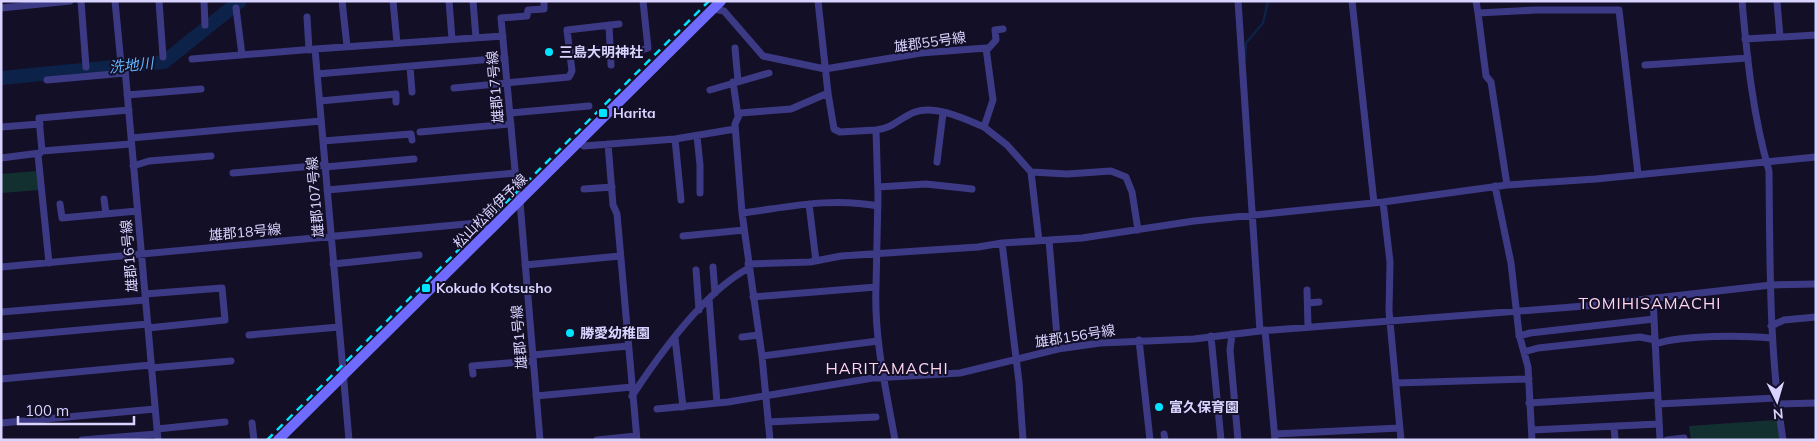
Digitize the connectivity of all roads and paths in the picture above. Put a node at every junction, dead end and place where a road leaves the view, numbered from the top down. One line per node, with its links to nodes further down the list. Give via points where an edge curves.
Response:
1 (70, 1): 17 (street)
2 (81, 1): 50 (street)
3 (115, 1): 52 (street, 雄郡16号線)
4 (159, 1): 44 (street)
5 (204, 1): 26 (street)
6 (342, 1): 36 (street)
7 (393, 1): 35 (street)
8 (449, 1): 33 (street)
9 (473, 1): 32 (street)
10 (643, 1): 40 (street, via 648,48)
11 (818, 1): 53 (street)
12 (1238, 1): 119 (street)
13 (1352, 1): 112 (street)
14 (1476, 1): 23 (street)
15 (1742, 1): 34 (street)
16 (1778, 2): 31 (street)
17 (36, 3): 18 (street)
18 (20, 4): 21 (street)
19 (544, 5): 30 (street, 雄郡17号線, via 528,10 527,16 501,18)
20 (718, 5): 53 (street, 雄郡55号線, via 762,56); 85 (main road, 松山松前伊予線)
21 (1, 8)
22 (236, 8): 43 (street)
23 (1478, 13): 99 (street, via 1619,10); 100 (street, via 1486,76 1491,82)
24 (307, 18): 38 (street, 雄郡107号線)
25 (619, 24): 27 (street)
26 (205, 25)
27 (609, 25): 42 (street, via 567,30); 48 (street)
28 (1003, 29): 41 (street, via 995,30 996,40)
29 (1816, 35): 31 (street)
30 (503, 36): 32 (street); 45 (street, 雄郡17号線)
31 (1780, 37): 34 (street)
32 (476, 38): 33 (street)
33 (452, 39): 35 (street)
34 (1745, 39): 46 (street)
35 (397, 43): 36 (street)
36 (347, 46): 38 (street)
37 (735, 48): 57 (street)
38 (312, 50): 43 (street); 55 (street, 雄郡107号線)
39 (597, 50): 42 (street)
40 (642, 50)
41 (986, 51): 53 (street, 雄郡55号線, via 986,48 944,50); 75 (street, 雄郡55号線, via 993,100)
42 (570, 52): 58 (street, via 572,71 569,78)
43 (242, 55): 47 (street)
44 (164, 57)
45 (505, 58): 51 (street); 58 (street, 雄郡17号線)
46 (1748, 58): 49 (street); 92 (street, via 1761,148)
47 (192, 59)
48 (614, 60)
49 (1645, 65)
50 (86, 67)
51 (410, 67): 55 (street); 62 (street)
52 (124, 69): 56 (street); 64 (street, 雄郡16号線)
53 (825, 69): 63 (street)
54 (769, 73): 57 (street)
55 (317, 74): 65 (street, 雄郡107号線)
56 (47, 80)
57 (736, 81): 61 (street); 71 (street)
58 (507, 84): 59 (street); 70 (street, 雄郡17号線)
59 (454, 88)
60 (202, 89): 64 (street)
61 (710, 90)
62 (412, 92)
63 (828, 93): 71 (street, via 791,109 753,110); 78 (street, via 835,131)
64 (127, 95): 68 (street, 雄郡16号線)
65 (320, 101): 66 (street, via 396,94); 72 (street, 雄郡107号線)
66 (396, 102)
67 (589, 106): 70 (street)
68 (128, 110): 73 (street, via 39,118); 83 (street, 雄郡16号線)
69 (943, 113): 75 (street); 78 (street, via 915,112 893,127); 93 (street)
70 (510, 114): 74 (street, 雄郡17号線)
71 (738, 116): 77 (street)
72 (321, 121): 83 (street); 84 (street, 雄郡107号線)
73 (40, 124): 76 (street); 87 (street)
74 (511, 124): 79 (street, via 442,134); 98 (street, 雄郡17号線)
75 (984, 127): 96 (street, via 1007,145)
76 (1, 128)
77 (735, 129): 80 (street); 117 (street)
78 (876, 130): 103 (street)
79 (420, 132)
80 (697, 136): 81 (street); 107 (street)
81 (675, 139): 86 (street); 109 (street, via 675,169)
82 (412, 140): 84 (street, via 411,134)
83 (131, 141): 87 (street); 94 (street, 雄郡16号線)
84 (323, 141): 95 (street, 雄郡107号線)
85 (579, 143): 86 (street, via 584,146); 110 (main road, 松山松前伊予線)
86 (608, 144): 102 (street)
87 (40, 153): 89 (street); 133 (street)
88 (1816, 157): 92 (street)
89 (1, 158)
90 (209, 158): 94 (street, via 149,161)
91 (414, 159): 95 (street, via 398,165)
92 (1766, 161): 99 (street); 141 (street)
93 (937, 162)
94 (133, 166): 116 (street, 雄郡16号線)
95 (325, 166): 97 (street); 106 (street, 雄郡107号線)
96 (1032, 172): 122 (street, via 1111,171 1126,177 1132,192); 126 (street)
97 (233, 173)
98 (515, 173): 106 (street, via 404,186); 110 (street, 雄郡17号線)
99 (1638, 174): 100 (street)
100 (1508, 185): 101 (street)
101 (1495, 186): 111 (street); 152 (street, via 1511,263)
102 (612, 187): 104 (street); 131 (street)
103 (878, 187): 105 (street, via 926,184); 115 (street)
104 (584, 188)
105 (972, 188)
106 (327, 190): 124 (street, 雄郡107号線)
107 (700, 193)
108 (104, 199): 118 (street)
109 (681, 200)
110 (520, 202): 120 (main road, 松山松前伊予線); 135 (street, 雄郡1号線)
111 (1383, 202): 112 (street); 156 (street, via 1390,262)
112 (1374, 203): 119 (street)
113 (60, 204): 118 (street, via 62,218)
114 (809, 204): 115 (street, via 847,201); 117 (street); 132 (street)
115 (878, 206): 129 (street)
116 (137, 211): 118 (street); 128 (street, 雄郡16号線)
117 (742, 213): 121 (street)
118 (106, 214)
119 (1251, 214): 122 (street); 162 (street)
120 (490, 230): 124 (street, 雄郡18号線, via 477,223); 186 (main road, 松山松前伊予線)
121 (744, 230): 123 (street); 136 (street)
122 (1138, 230): 125 (street)
123 (683, 236)
124 (331, 237): 128 (street, 雄郡18号線); 134 (street, 雄郡107号線)
125 (1049, 240): 126 (street); 177 (street)
126 (1040, 241): 127 (street)
127 (1002, 243): 129 (street, via 978,248); 182 (street)
128 (141, 254): 133 (street, 雄郡18号線); 145 (street, 雄郡16号線)
129 (876, 254): 132 (street); 142 (street)
130 (419, 255): 134 (street)
131 (620, 256): 135 (street); 176 (street)
132 (816, 261): 136 (street)
133 (49, 263): 137 (street, 雄郡18号線)
134 (333, 264): 159 (street, 雄郡107号線)
135 (525, 265): 181 (street, 雄郡1号線)
136 (748, 266): 144 (street); 146 (street)
137 (1, 267)
138 (713, 267): 144 (street)
139 (696, 270): 151 (street)
140 (1816, 284): 141 (street, 雄郡156号線)
141 (1772, 285): 147 (street, 雄郡156号線); 158 (street)
142 (876, 287): 146 (street); 174 (street)
143 (1307, 290): 150 (street)
144 (715, 293): 148 (street)
145 (145, 297): 153 (street); 157 (street, 雄郡16号線); 157 (street, via 222,288 223,296 225,320)
146 (753, 297): 164 (street)
147 (1654, 298): 152 (street, 雄郡156号線); 155 (street)
148 (709, 299): 151 (street); 198 (street)
149 (1319, 302): 150 (street)
150 (1308, 303): 160 (street)
151 (699, 310): 170 (street)
152 (1515, 310): 156 (street, 雄郡156号線); 166 (street)
153 (1, 312)
154 (1816, 317): 158 (street, via 1784,320)
155 (1654, 319): 166 (street); 175 (street)
156 (1390, 320): 160 (street, 雄郡156号線); 191 (street)
157 (148, 326): 161 (street); 185 (street, 雄郡16号線)
158 (1771, 326): 171 (street)
159 (339, 327): 167 (street); 186 (street, 雄郡107号線)
160 (1308, 327): 162 (street, 雄郡156号線)
161 (66, 331): 169 (street); 172 (street)
162 (1262, 331): 163 (street, 雄郡156号線); 215 (street)
163 (1232, 334): 165 (street, 雄郡156号線); 230 (street, via 1230,350)
164 (759, 335): 168 (street); 180 (street)
165 (1212, 336): 173 (street, 雄郡156号線); 229 (street)
166 (1519, 336): 178 (street)
167 (252, 337)
168 (742, 337)
169 (8, 338)
170 (675, 338): 196 (street, via 657,358); 202 (street)
171 (1771, 338): 175 (street, via 1752,336); 197 (street)
172 (67, 340)
173 (1139, 340): 177 (street, 雄郡156号線); 228 (street)
174 (878, 341): 180 (street); 189 (street)
175 (1655, 342): 178 (street, via 1640,337); 194 (street)
176 (628, 346): 181 (street); 192 (street)
177 (1058, 349): 182 (street, 雄郡156号線)
178 (1524, 352): 190 (street)
179 (501, 355): 184 (street)
180 (762, 356): 193 (street)
181 (533, 358): 184 (street); 195 (street, 雄郡1号線)
182 (1015, 360): 189 (street, 雄郡156号線, via 960,373); 227 (street)
183 (231, 361): 185 (street)
184 (502, 364): 187 (street, via 472,366)
185 (151, 367): 188 (street); 203 (street, 雄郡16号線)
186 (344, 374): 221 (main road, 松山松前伊予線); 222 (street, 雄郡107号線)
187 (473, 374)
188 (1, 378)
189 (883, 378): 193 (street, 雄郡156号線); 226 (street)
190 (1529, 379): 191 (street); 199 (street)
191 (1396, 383): 212 (street)
192 (632, 388): 195 (street); 196 (street)
193 (766, 395): 198 (street, 雄郡156号線); 207 (street)
194 (1657, 395): 199 (street); 201 (street)
195 (536, 396): 223 (street, 雄郡1号線)
196 (632, 396): 216 (street)
197 (1777, 401): 200 (street); 201 (street); 235 (street)
198 (718, 403): 202 (street, 雄郡156号線)
199 (1529, 403): 213 (street)
200 (1816, 403)
201 (1658, 404): 210 (street)
202 (683, 407): 204 (street, 雄郡156号線)
203 (155, 409): 208 (street); 214 (street, 雄郡16号線)
204 (657, 409)
205 (876, 417): 207 (street)
206 (225, 422): 214 (street)
207 (768, 422): 225 (street)
208 (1, 423)
209 (252, 423): 220 (street)
210 (1659, 424): 211 (street); 233 (street)
211 (1614, 426): 213 (street); 218 (street)
212 (1400, 428): 215 (street); 231 (street)
213 (1532, 430): 232 (street)
214 (157, 434): 219 (street)
215 (1275, 437)
216 (636, 438): 224 (street)
217 (1684, 438): 234 (street)
218 (1615, 439)
219 (82, 440)
220 (254, 440)
221 (278, 440)
222 (349, 440)
223 (540, 440)
224 (596, 440)
225 (770, 440)
226 (895, 440)
227 (1023, 440)
228 (1150, 440)
229 (1221, 440)
230 (1238, 440)
231 (1401, 440)
232 (1532, 440)
233 (1660, 440)
234 (1667, 440)
235 (1783, 440)

